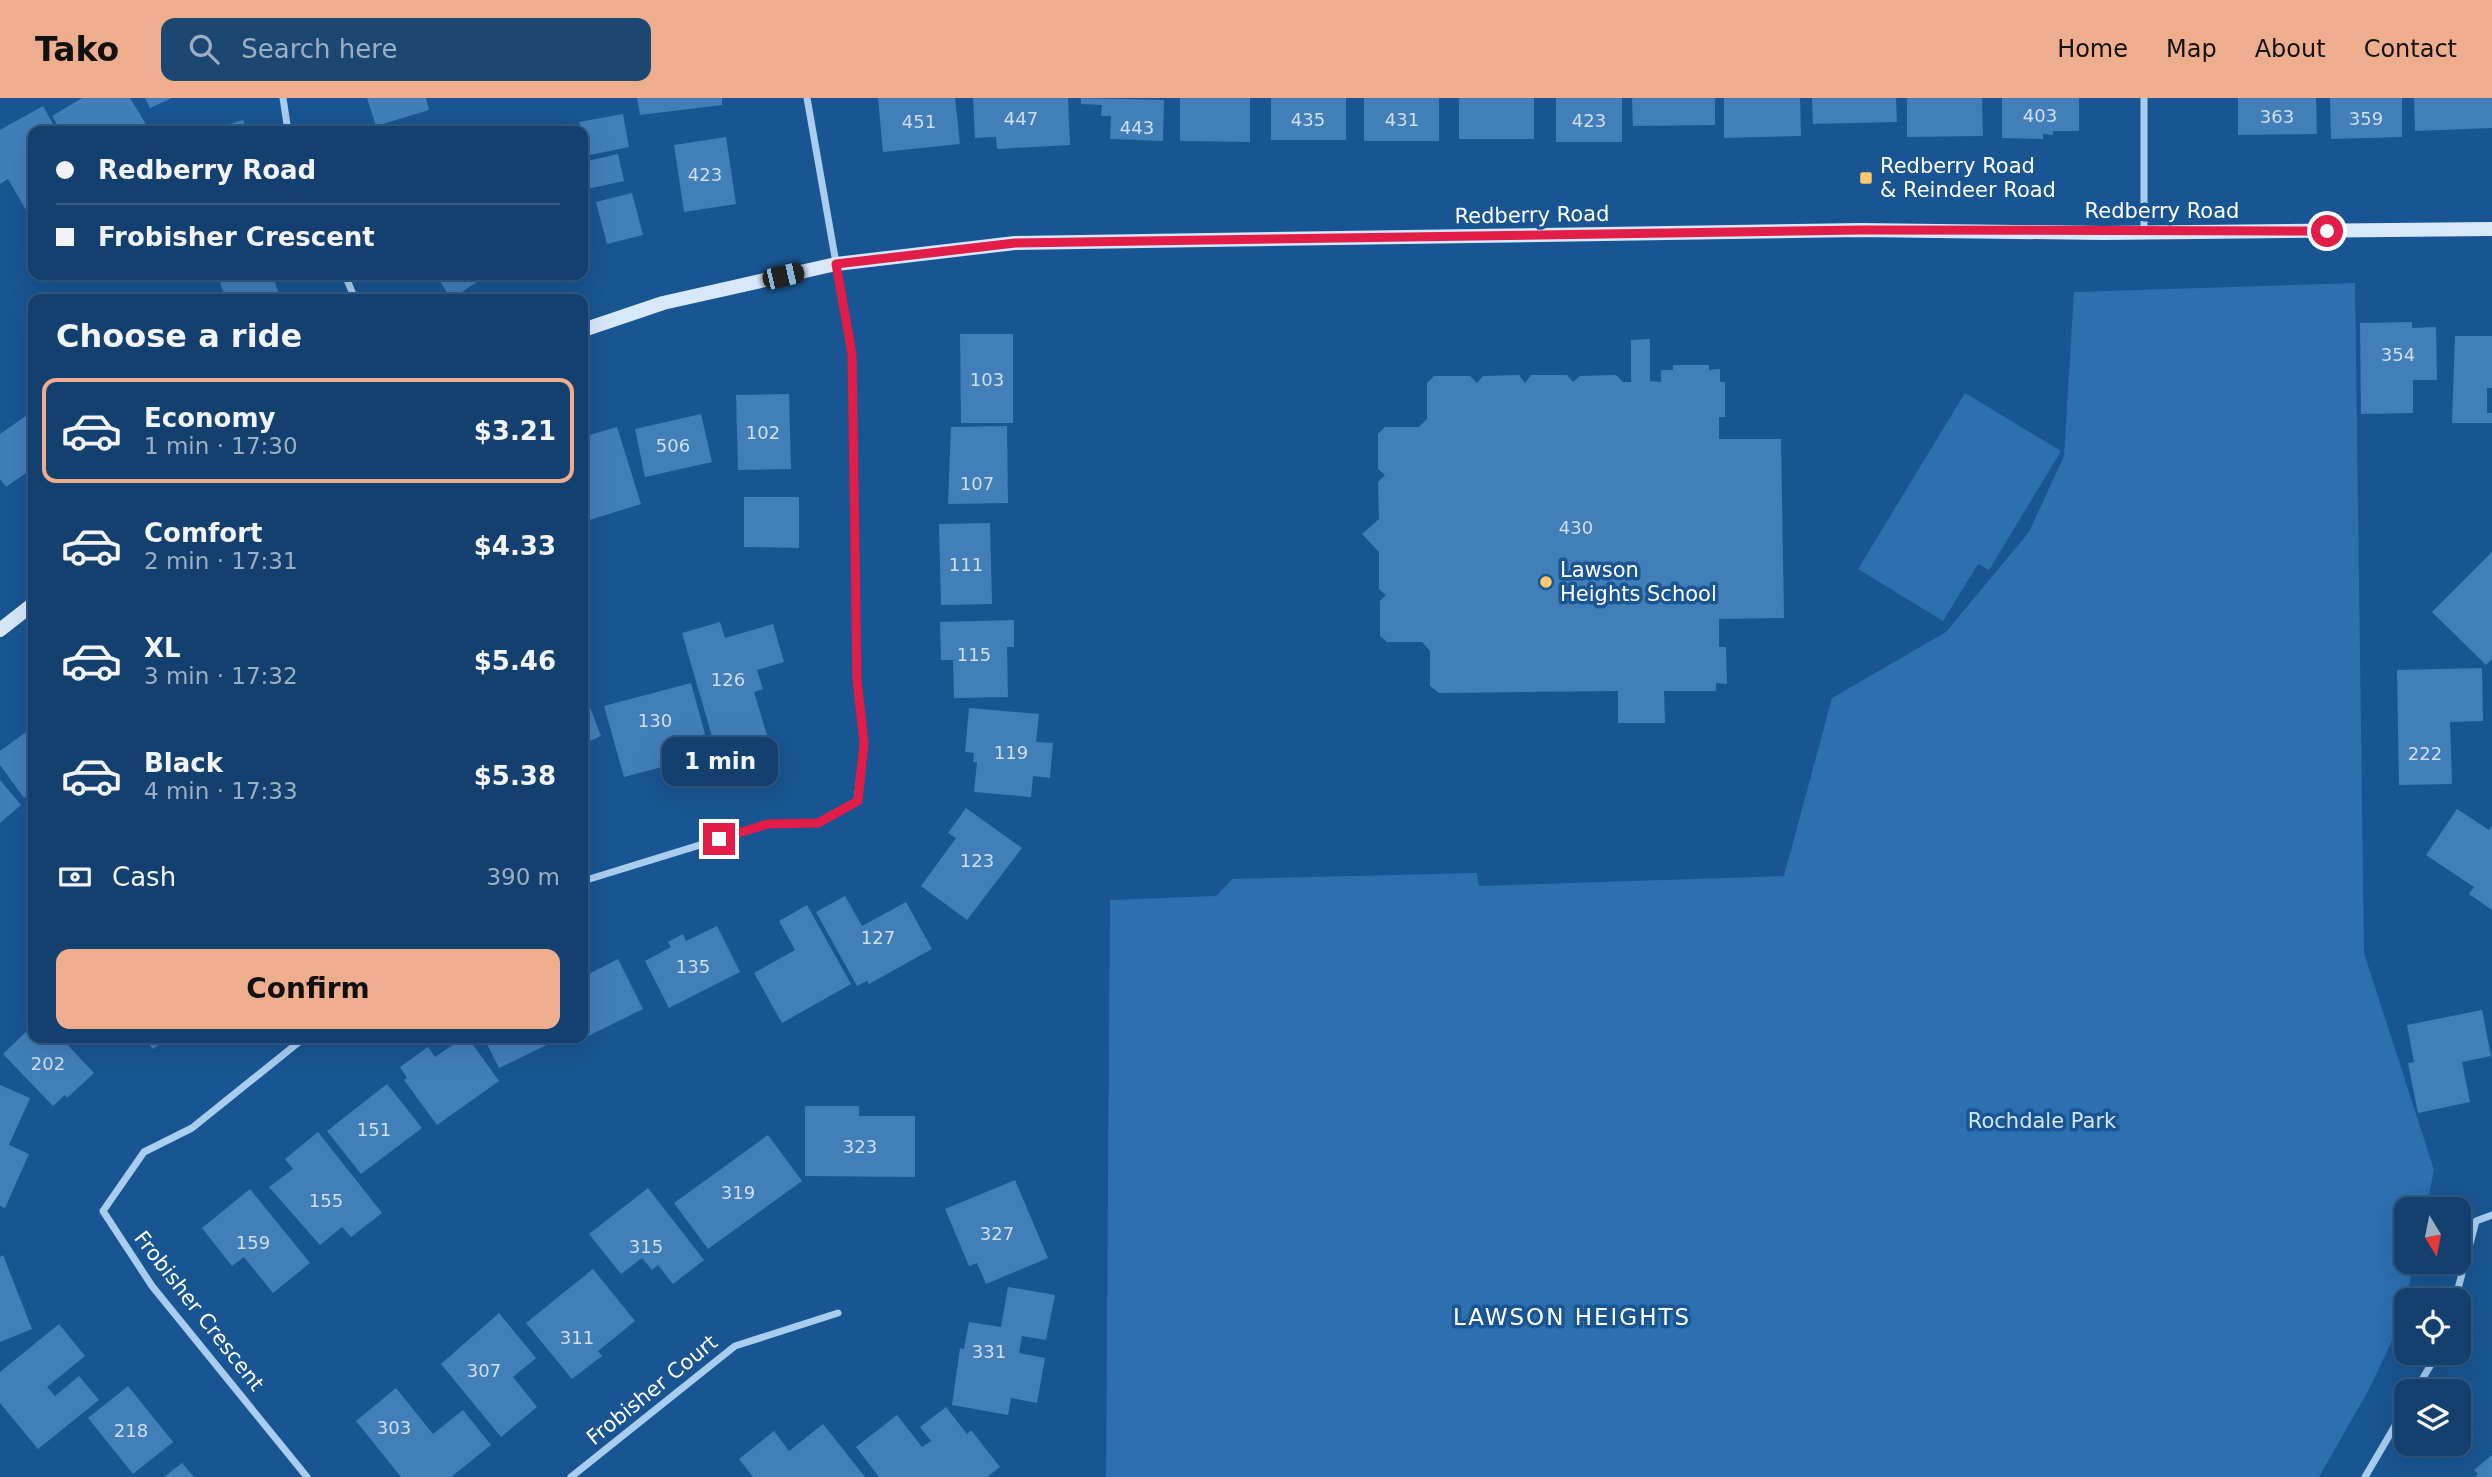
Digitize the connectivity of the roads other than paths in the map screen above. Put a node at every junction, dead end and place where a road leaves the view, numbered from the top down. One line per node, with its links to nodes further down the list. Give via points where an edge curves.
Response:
1 (283, 98): 4 (street)
2 (807, 98): 7 (street)
3 (2144, 98): 6 (street)
4 (287, 126)
5 (2492, 229): 6 (street, Redberry Road)
6 (2144, 233): 7 (street, Redberry Road, via 1861,230 1015,243)
7 (836, 264): 8 (street, Redberry Road, via 663,303); 11 (street, via 852,354 857,680 864,743 858,801 818,823 768,824)
8 (588, 328)
9 (28, 608): 10 (street)
10 (0, 630)
11 (588, 879)
12 (297, 1043): 17 (street, Frobisher Crescent, via 192,1128 144,1152 103,1211 152,1286)
13 (2492, 1215): 14 (street, via 2476,1221)
14 (2458, 1288)
15 (838, 1313): 18 (street, Frobisher Court, via 735,1346)
16 (2394, 1427): 19 (street)
17 (307, 1477)
18 (571, 1477)
19 (2365, 1477)

